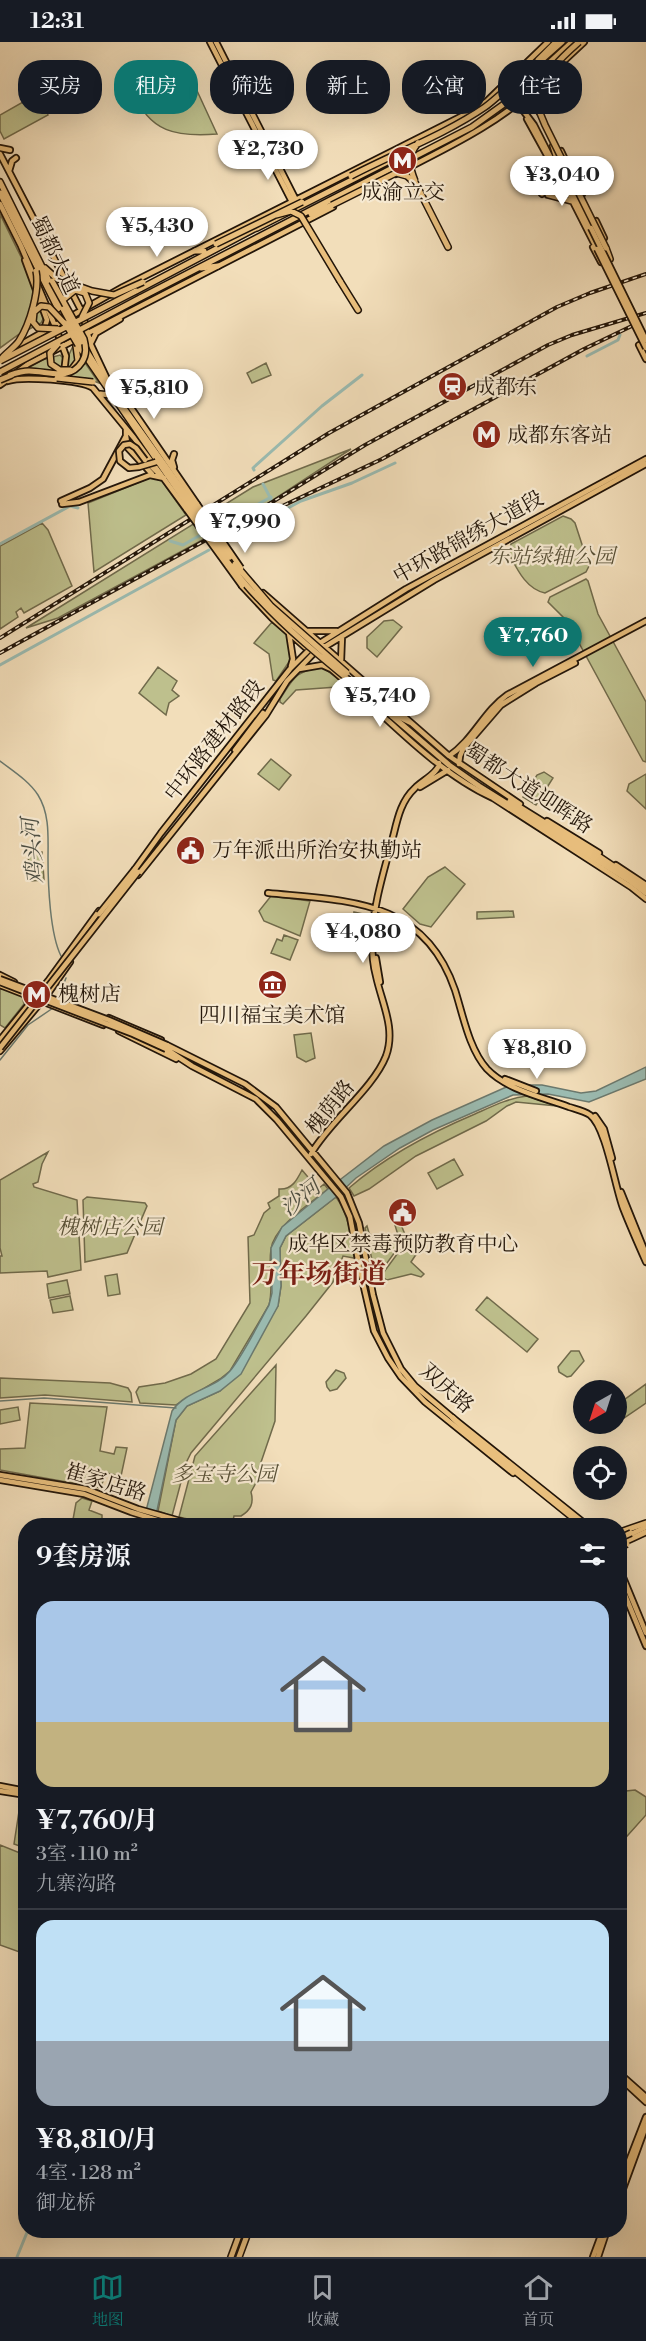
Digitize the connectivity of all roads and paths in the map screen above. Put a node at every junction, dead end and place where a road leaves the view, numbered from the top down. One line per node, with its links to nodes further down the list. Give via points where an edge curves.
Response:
1 (210, 42): 39 (main road)
2 (216, 42): 39 (main road)
3 (548, 42): 16 (main road)
4 (556, 42): 9 (highway)
5 (562, 42): 10 (highway)
6 (572, 42): 21 (highway, via 504,104)
7 (579, 42): 11 (highway, bridge)
8 (584, 42): 12 (main road)
9 (538, 60)
10 (541, 60)
11 (559, 60)
12 (566, 60)
13 (498, 95): 16 (highway)
14 (498, 97): 23 (highway, bridge)
15 (498, 98): 44 (highway, via 459,124)
16 (487, 101): 39 (main road, via 440,129)
17 (504, 114): 24 (main road)
18 (526, 114): 27 (main road)
19 (540, 114): 22 (highway, bridge)
20 (541, 114): 31 (main road)
21 (456, 136): 24 (highway); 43 (highway)
22 (550, 136): 30 (highway, bridge); 50 (highway, bridge)
23 (420, 142): 34 (highway, bridge, via 409,163); 42 (highway, bridge)
24 (447, 147): 53 (main road)
25 (0, 148): 26 (main road)
26 (10, 150)
27 (546, 153): 36 (main road, via 553,176); 40 (main road); 72 (main road, bridge)
28 (0, 154): 32 (main road)
29 (16, 158): 32 (main road)
30 (558, 162): 67 (main road, bridge)
31 (567, 163): 37 (main road); 37 (main road, via 587,172)
32 (9, 174): 60 (main road)
33 (0, 182): 47 (highway, 蜀都大道)
34 (416, 184): 43 (highway, bridge, via 396,173); 46 (highway)
35 (0, 193): 47 (highway, 蜀都大道)
36 (542, 194)
37 (582, 194): 50 (main road)
38 (548, 195): 40 (main road)
39 (294, 201): 42 (main road)
40 (571, 201): 51 (main road)
41 (0, 204): 45 (main road)
42 (274, 214): 44 (highway); 48 (main road); 49 (highway, bridge); 59 (highway, bridge, via 291,211 302,216)
43 (287, 223): 54 (highway)
44 (257, 228): 52 (highway)
45 (21, 246): 63 (main road); 65 (main road, via 47,320)
46 (448, 247)
47 (32, 251): 56 (highway); 57 (highway, 蜀都大道); 73 (highway, bridge, via 37,294 18,342)
48 (195, 251): 49 (highway); 60 (main road)
49 (204, 251): 52 (highway)
50 (610, 259)
51 (601, 262)
52 (181, 266): 55 (highway)
53 (218, 266): 54 (highway); 58 (main road)
54 (196, 269): 66 (highway, bridge)
55 (165, 275): 56 (highway, bridge, via 114,295); 61 (highway, bridge)
56 (54, 279): 76 (highway, bridge, via 84,339 84,359 66,374 25,371)
57 (60, 309): 61 (highway, bridge, via 69,293 83,291 89,305); 62 (highway, 蜀都大道, bridge); 68 (highway, 蜀都大道, bridge)
58 (131, 310): 64 (main road); 69 (main road, via 94,334)
59 (358, 310)
60 (82, 312): 63 (main road); 64 (main road)
61 (79, 319): 63 (highway, bridge)
62 (65, 324): 63 (highway, bridge, via 49,307 41,306 34,312 33,322 38,328); 68 (highway, 蜀都大道, bridge)
63 (58, 328): 65 (main road); 71 (main road); 73 (highway, bridge)
64 (88, 333): 69 (main road); 71 (main road)
65 (41, 334): 73 (main road)
66 (64, 339): 68 (highway, bridge, via 52,350 50,360 60,370 72,369 78,361); 75 (highway, bridge)
67 (646, 340)
68 (78, 345): 80 (highway, 蜀都大道迎晖路, bridge)
69 (91, 345): 80 (main road)
70 (639, 345): 74 (main road)
71 (63, 346): 77 (main road); 78 (main road)
72 (646, 348)
73 (0, 359)
74 (646, 359)
75 (0, 372)
76 (10, 375): 78 (highway, bridge); 80 (highway, bridge, via 93,382)
77 (63, 382): 78 (main road, via 26,378); 79 (main road, via 89,385)
78 (1, 383)
79 (100, 394): 80 (highway); 81 (main road)
80 (112, 394): 83 (main road, 蜀都大道迎晖路, via 125,399); 93 (highway, 蜀都大道迎晖路)
81 (126, 429): 82 (main road); 92 (main road)
82 (126, 436): 90 (main road, via 128,448); 90 (main road, via 103,479 62,502 79,502)
83 (158, 446): 84 (main road); 89 (main road, 蜀都大道迎晖路)
84 (167, 447)
85 (174, 454): 89 (main road)
86 (646, 459): 103 (main road, 中环路锦绣大道段, via 422,580)
87 (156, 462): 91 (main road, bridge, via 139,467 129,468 120,461 119,451 130,444 136,448 145,460)
88 (646, 464): 103 (main road, 中环路锦绣大道段)
89 (175, 472): 93 (main road, 蜀都大道迎晖路)
90 (152, 474): 91 (main road)
91 (164, 478): 92 (main road)
92 (171, 488): 93 (main road)
93 (192, 507): 94 (main road, 蜀都大道迎晖路, bridge); 95 (main road, 蜀都大道迎晖路, bridge); 96 (highway, 蜀都大道迎晖路, bridge); 97 (highway, 蜀都大道迎晖路, bridge)
94 (220, 537): 96 (highway, bridge); 98 (main road, 蜀都大道迎晖路, bridge)
95 (215, 550): 97 (highway, bridge); 99 (main road, 蜀都大道迎晖路, bridge)
96 (230, 557): 97 (highway, 蜀都大道迎晖路, bridge)
97 (233, 566): 98 (highway, bridge); 99 (highway, bridge); 111 (highway, bridge, via 276,616)
98 (250, 579): 101 (main road, 蜀都大道迎晖路, bridge)
99 (242, 586): 102 (main road, 蜀都大道迎晖路, bridge)
100 (646, 623): 115 (main road, via 498,701); 118 (main road, via 501,705 464,749)
101 (305, 631): 103 (main road); 104 (main road, 蜀都大道迎晖路)
102 (289, 633): 105 (main road, 蜀都大道迎晖路); 107 (main road, via 293,659)
103 (341, 633): 104 (main road, 中环路锦绣大道段); 106 (main road)
104 (322, 646): 105 (main road, 中环路锦绣大道段); 106 (main road, 蜀都大道迎晖路)
105 (311, 652): 107 (main road, 中环路建材路段); 108 (main road, 蜀都大道迎晖路); 109 (main road, 中环路建材路段)
106 (341, 662): 112 (main road, 蜀都大道迎晖路)
107 (290, 669): 116 (main road, 中环路建材路段)
108 (331, 669): 109 (main road, via 322,665); 114 (main road, 蜀都大道迎晖路)
109 (297, 670): 116 (main road, 中环路建材路段, via 266,715)
110 (262, 712): 116 (main road)
111 (394, 715): 112 (main road); 113 (highway, 蜀都大道迎晖路); 124 (highway, 蜀都大道迎晖路, via 470,776)
112 (416, 726): 115 (main road, 蜀都大道迎晖路)
113 (412, 733): 114 (main road); 121 (highway, 蜀都大道迎晖路, via 479,786)
114 (424, 750): 117 (main road, 蜀都大道迎晖路)
115 (449, 756): 118 (main road, 蜀都大道迎晖路)
116 (226, 758): 122 (main road, 中环路建材路段); 123 (main road, 中环路建材路段)
117 (439, 763): 119 (main road, 蜀都大道迎晖路); 133 (main road, 槐荫路, via 402,805)
118 (459, 764): 125 (main road, 蜀都大道迎晖路)
119 (448, 770): 120 (main road, 蜀都大道迎晖路); 133 (main road, 槐荫路, via 422,785 408,801)
120 (542, 829): 121 (main road); 128 (main road, 蜀都大道迎晖路)
121 (557, 835): 126 (highway, 蜀都大道迎晖路)
122 (146, 853): 127 (main road); 135 (main road)
123 (152, 856): 127 (main road); 136 (main road)
124 (600, 857): 125 (main road); 129 (highway, 蜀都大道迎晖路)
125 (619, 867): 129 (main road, 蜀都大道迎晖路)
126 (610, 869): 128 (main road); 131 (highway, 蜀都大道迎晖路)
127 (136, 870): 139 (main road, bridge)
128 (631, 887): 132 (main road, 蜀都大道迎晖路)
129 (646, 887)
130 (269, 892): 133 (main road, via 338,897)
131 (646, 893)
132 (646, 899)
133 (378, 907): 143 (main road, via 412,924 443,956 476,1046); 144 (main road, 槐荫路, via 376,955 392,1020 390,1052 376,1077)
134 (0, 980): 135 (main road); 137 (main road); 140 (main road, bridge, via 109,1020)
135 (40, 992): 136 (main road); 137 (main road)
136 (47, 995): 138 (main road); 141 (main road, via 129,1025)
137 (33, 999): 138 (main road); 139 (main road)
138 (41, 1002): 139 (main road); 142 (main road, via 126,1034)
139 (0, 1045)
140 (166, 1047): 141 (main road); 142 (main road)
141 (198, 1059): 144 (main road, 双庆路, via 266,1098)
142 (192, 1066): 145 (main road, 双庆路, via 256,1099)
143 (500, 1077): 146 (main road, via 592,1112 602,1125 620,1188); 147 (main road, via 590,1114 599,1126 623,1207)
144 (312, 1153): 145 (main road, 槐荫路); 148 (main road, 双庆路, via 347,1193 359,1223 388,1347 409,1380)
145 (309, 1159): 153 (main road, 双庆路, via 341,1197 351,1216 374,1331 401,1377 425,1402)
146 (646, 1254)
147 (646, 1262)
148 (453, 1418): 154 (highway); 155 (main road, 双庆路)
149 (0, 1475): 151 (main road, 崔家店路, via 86,1489)
150 (0, 1480): 151 (main road, 崔家店路, via 84,1494)
151 (137, 1511): 152 (main road, 崔家店路)
152 (159, 1518)
153 (571, 1518)
154 (571, 1518)
155 (578, 1518)
156 (646, 1525): 157 (highway, bridge); 159 (main road)
157 (627, 1533)
158 (646, 1533): 160 (main road); 161 (highway)
159 (627, 1535)
160 (639, 1538): 162 (highway)
161 (627, 1542)
162 (627, 1543)
163 (627, 1587): 165 (main road)
164 (627, 1600): 166 (main road)
165 (646, 1634)
166 (646, 1646)
167 (0, 1786): 169 (main road)
168 (0, 1791): 170 (main road)
169 (18, 1791)
170 (18, 1792)
171 (627, 2081): 173 (main road)
172 (627, 2084): 173 (main road)
173 (646, 2100)
174 (646, 2116): 176 (main road)
175 (646, 2126): 177 (main road)
176 (627, 2166)
177 (627, 2178)
178 (237, 2238): 184 (highway)
179 (247, 2238): 185 (highway)
180 (248, 2238): 183 (main road)
181 (601, 2238): 186 (main road)
182 (604, 2238): 186 (main road)
183 (245, 2248): 185 (highway)
184 (230, 2257)
185 (241, 2257)
186 (596, 2257)

